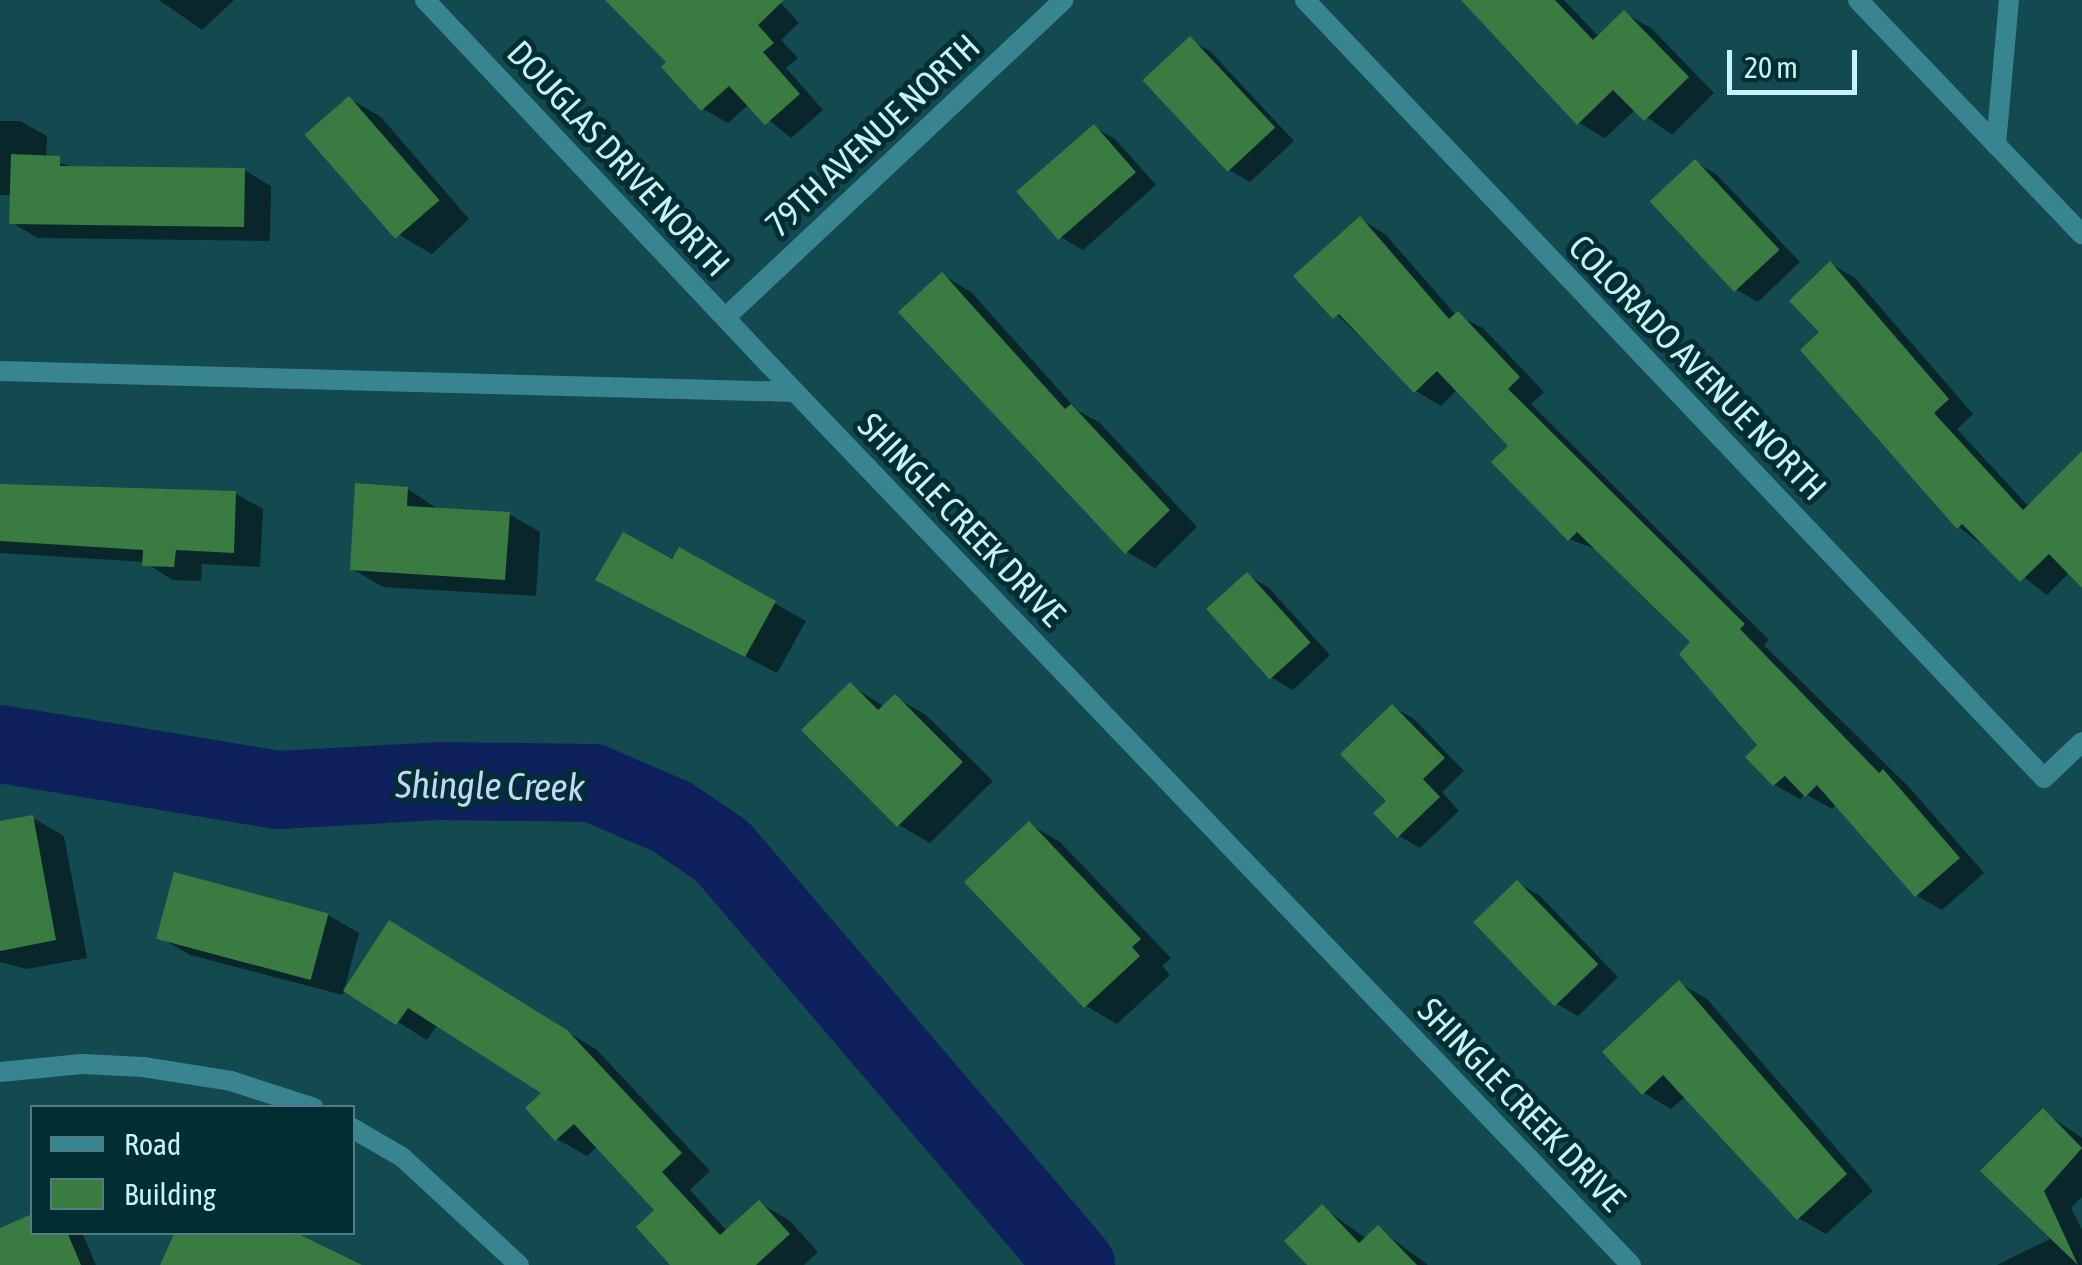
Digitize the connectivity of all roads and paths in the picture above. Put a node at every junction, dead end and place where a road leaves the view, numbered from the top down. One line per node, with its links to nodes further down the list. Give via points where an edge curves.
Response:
1 (425, 0): 8 (street, DOUGLAS DRIVE NORTH)
2 (1063, 0): 8 (street, 79TH AVENUE NORTH)
3 (1305, 0): 11 (street, COLORADO AVENUE NORTH, via 2044,778)
4 (1858, 0): 6 (street)
5 (2009, 0): 6 (street)
6 (1996, 145): 7 (street)
7 (2082, 234)
8 (726, 317): 10 (street, DOUGLAS DRIVE NORTH)
9 (0, 371): 10 (street)
10 (795, 392): 16 (street, SHINGLE CREEK DRIVE)
11 (2082, 742)
12 (0, 1072): 13 (street, via 143,1066 231,1081)
13 (305, 1105)
14 (355, 1130): 15 (street, via 402,1158)
15 (520, 1265)
16 (1631, 1265)

